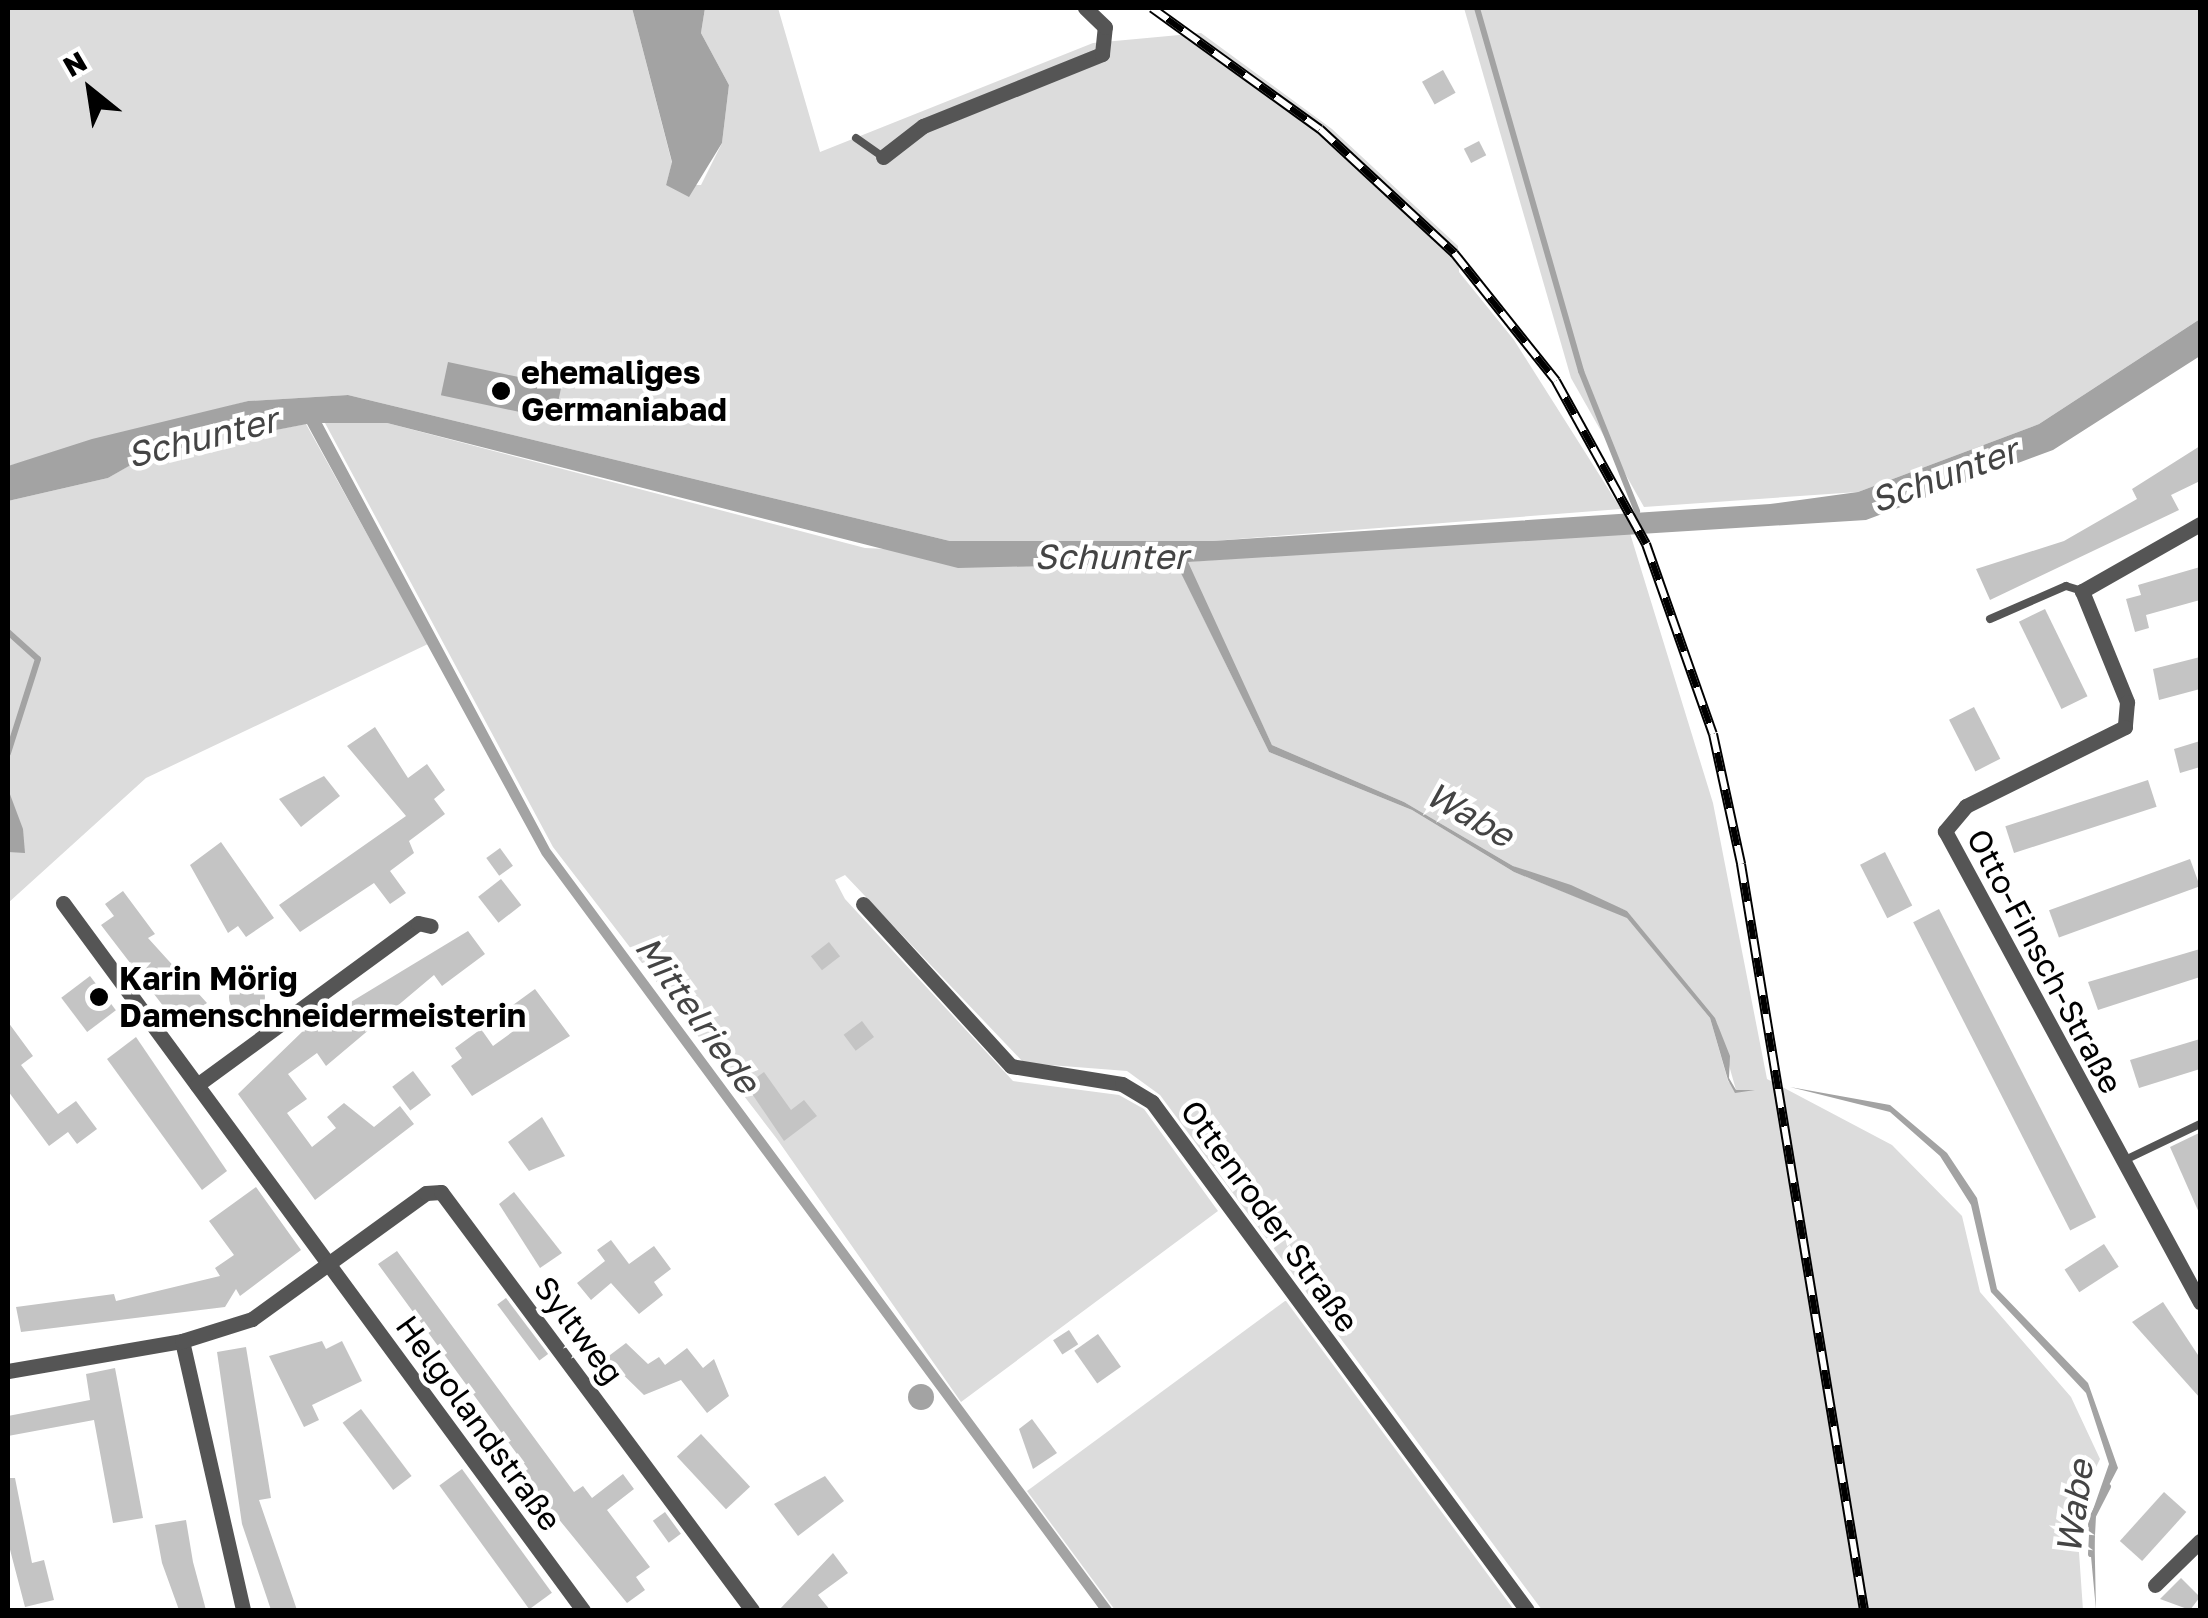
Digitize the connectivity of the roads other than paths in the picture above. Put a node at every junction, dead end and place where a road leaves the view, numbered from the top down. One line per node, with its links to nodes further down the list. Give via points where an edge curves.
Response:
1 (1085, 8): 3 (street, via 1105,27 1108,49 923,126)
2 (856, 138): 3 (lane)
3 (883, 157)
4 (2200, 524): 5 (street)
5 (2082, 591): 6 (lane, via 2066,586); 12 (street, Otto-Finsch-Straße, via 2127,702 2125,727 1966,806 1945,831)
6 (1990, 619)
7 (63, 903): 10 (street, Helgolandstraße)
8 (863, 904): 22 (street, Ottenroder Straße, via 1020,1072 1122,1084 1152,1102)
9 (431, 926): 10 (street, via 418,924)
10 (197, 1085): 13 (street, Helgolandstraße)
11 (2200, 1124): 12 (lane)
12 (2120, 1162): 14 (street, Otto-Finsch-Straße)
13 (331, 1267): 15 (street, via 252,1319); 20 (street, Helgolandstraße); 21 (street, Syltweg, via 419,1198 441,1192)
14 (2200, 1302)
15 (182, 1341): 16 (street); 19 (street)
16 (8, 1371)
17 (2200, 1540): 18 (street)
18 (2155, 1585)
19 (243, 1610)
20 (583, 1610)
21 (752, 1610)
22 (1527, 1610)

